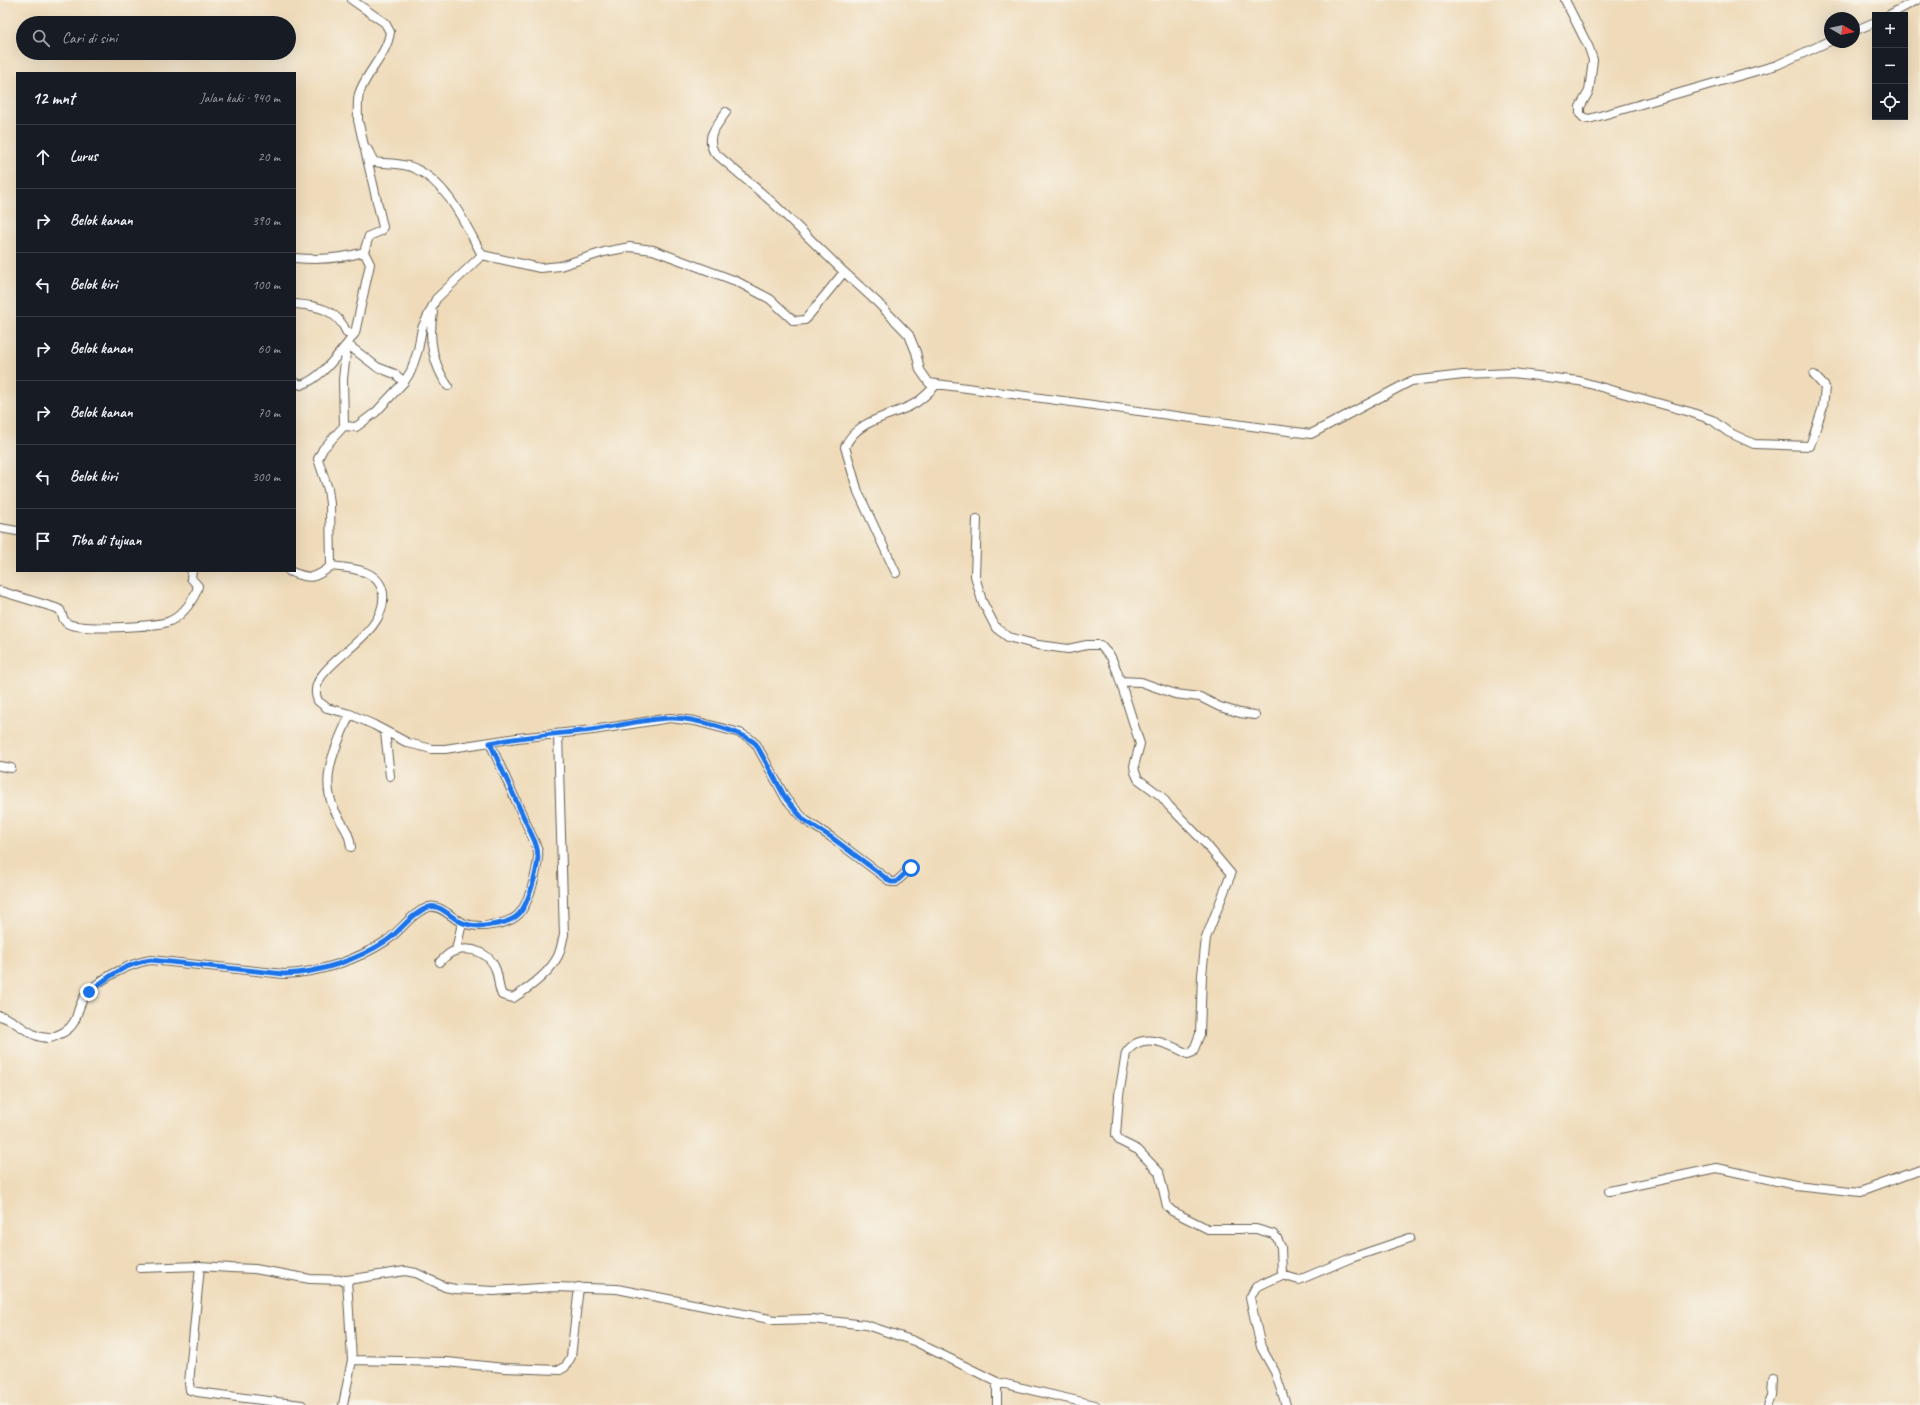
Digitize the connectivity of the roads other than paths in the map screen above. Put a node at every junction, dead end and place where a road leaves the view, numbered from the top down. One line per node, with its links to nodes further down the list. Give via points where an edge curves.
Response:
1 (352, 0): 9 (street, via 385,23 390,32 385,48 359,95 358,120)
2 (1565, 0): 7 (street, via 1593,60 1589,91 1580,106 1580,114 1589,119 1777,65)
3 (1917, 0): 4 (street)
4 (1895, 12)
5 (1872, 23): 6 (street)
6 (1860, 28)
7 (1824, 44)
8 (726, 112): 13 (street, via 710,136 714,152 772,202)
9 (362, 140): 10 (street, via 383,224 381,231 369,236); 11 (street, via 374,162 413,168 442,189)
10 (364, 252): 12 (street, via 349,257 315,260); 16 (street, via 370,264)
11 (482, 255): 13 (street, via 540,268 560,266 630,247 653,250 736,281 770,299 794,321 806,320); 14 (street)
12 (296, 258)
13 (844, 272): 21 (street, via 909,335 920,370 929,383)
14 (436, 299): 20 (street, via 422,328 411,371); 22 (street, via 430,325 433,351 440,375)
15 (296, 304): 16 (street, via 320,307 338,319 347,333)
16 (355, 333): 17 (street)
17 (347, 344): 19 (street, via 310,382 301,385); 20 (street, via 377,367 396,374); 23 (street, via 343,379)
18 (1814, 375): 21 (street, via 1825,388 1823,407 1810,446 1754,444 1728,432 1712,420 1690,412 1579,381 1513,373 1411,381 1311,434)
19 (296, 382)
20 (404, 382): 23 (street, via 376,412 356,427)
21 (936, 385): 30 (street, via 912,405 876,419 857,430 845,447 858,492)
22 (448, 386)
23 (344, 426): 27 (street, via 323,449 318,459 330,504)
24 (977, 519): 32 (street, via 975,576 982,601 996,628 1008,637 1038,645 1068,649 1087,644 1100,645 1111,657)
25 (0, 528): 26 (street)
26 (16, 530)
27 (331, 566): 29 (street, via 313,578); 33 (street, via 367,572 376,577 383,595 382,608 373,626 330,664 317,686 318,700 327,708)
28 (192, 572): 31 (street, via 191,578 198,586 191,600 176,618 153,624 90,628 70,625 56,608)
29 (292, 572)
30 (896, 573)
31 (0, 591)
32 (1120, 681): 34 (street, via 1141,682 1175,694 1200,697 1240,713); 52 (street, via 1140,744 1134,766 1138,779 1157,791 1231,874 1206,938 1197,1046 1188,1054 1149,1040 1140,1042 1128,1050 1119,1095 1116,1135 1120,1141 1138,1150 1159,1172 1167,1206 1172,1211 1208,1228 1256,1229 1273,1234 1281,1247)
33 (350, 714): 35 (street); 41 (street, via 331,759 327,779 335,811 349,834)
34 (1255, 715)
35 (385, 732): 37 (street, via 408,743 432,749); 40 (street)
36 (558, 734): 37 (street); 42 (street, via 670,718 695,721 740,734 756,744 786,799 804,820 891,882 896,882); 44 (street, via 564,935 559,955 542,977 523,992 508,998 502,995 497,971 486,956 474,950)
37 (490, 743): 43 (street, via 535,842 537,865 530,893 519,914 506,922 490,926)
38 (0, 766): 39 (street)
39 (11, 768)
40 (390, 776)
41 (352, 847)
42 (911, 868)
43 (462, 923): 44 (street); 46 (street, via 438,908 429,908 387,940 361,954 326,968 296,974 151,960 136,963 117,971 89,992 80,1006 74,1024 51,1038 32,1034)
44 (456, 950): 45 (street)
45 (440, 962)
46 (0, 1016)
47 (1920, 1170): 48 (street, via 1860,1192 1795,1184 1717,1168)
48 (1609, 1191)
49 (1410, 1238): 52 (street, via 1351,1258 1299,1280)
50 (200, 1266): 51 (street); 53 (street, via 255,1269 310,1279); 58 (street, via 190,1390)
51 (140, 1268)
52 (1282, 1275): 62 (street, via 1256,1287 1250,1298 1261,1347 1275,1372)
53 (347, 1280): 54 (street, via 406,1271 454,1289 494,1291); 55 (street)
54 (578, 1287): 55 (street, via 571,1356 565,1367 560,1370 447,1362); 57 (street, via 617,1289 775,1320 812,1319 866,1325 914,1341)
55 (352, 1360): 59 (street)
56 (1774, 1378): 63 (street)
57 (997, 1382): 60 (street); 61 (street)
58 (302, 1405)
59 (343, 1405)
60 (997, 1405)
61 (1095, 1405)
62 (1286, 1405)
63 (1769, 1405)

